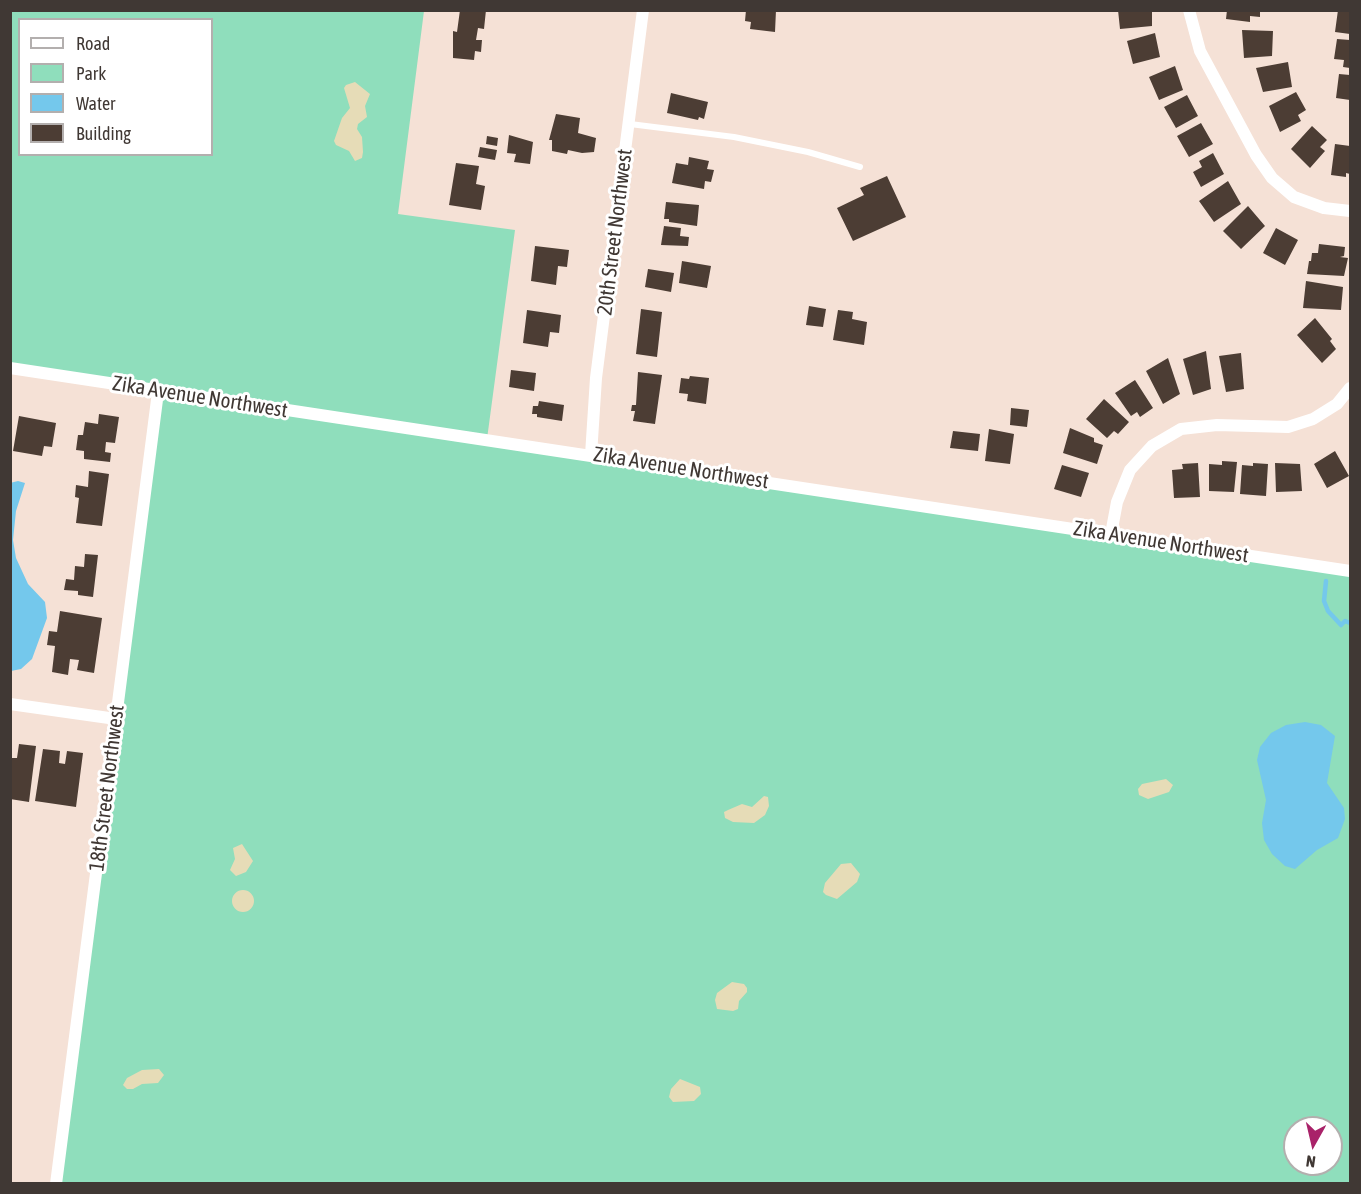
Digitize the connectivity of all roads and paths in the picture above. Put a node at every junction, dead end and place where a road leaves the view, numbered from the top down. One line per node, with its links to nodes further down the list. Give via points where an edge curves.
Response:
1 (643, 10): 3 (street, 20th Street Northwest)
2 (1189, 10): 5 (street, via 1200,51 1272,178 1294,197 1324,208)
3 (630, 124): 4 (lane, via 734,137); 9 (street, 20th Street Northwest, via 596,378)
4 (860, 167)
5 (1350, 211)
6 (10, 368): 8 (street, Zika Avenue Northwest)
7 (1350, 388): 10 (street, via 1337,404 1296,424 1181,429 1152,446 1130,470 1117,502)
8 (158, 392): 9 (street, Zika Avenue Northwest); 13 (street, 18th Street Northwest)
9 (591, 455): 10 (street, Zika Avenue Northwest)
10 (1111, 534): 11 (street, Zika Avenue Northwest)
11 (1350, 571)
12 (10, 704): 13 (street)
13 (116, 719): 14 (street, 18th Street Northwest)
14 (56, 1184)

